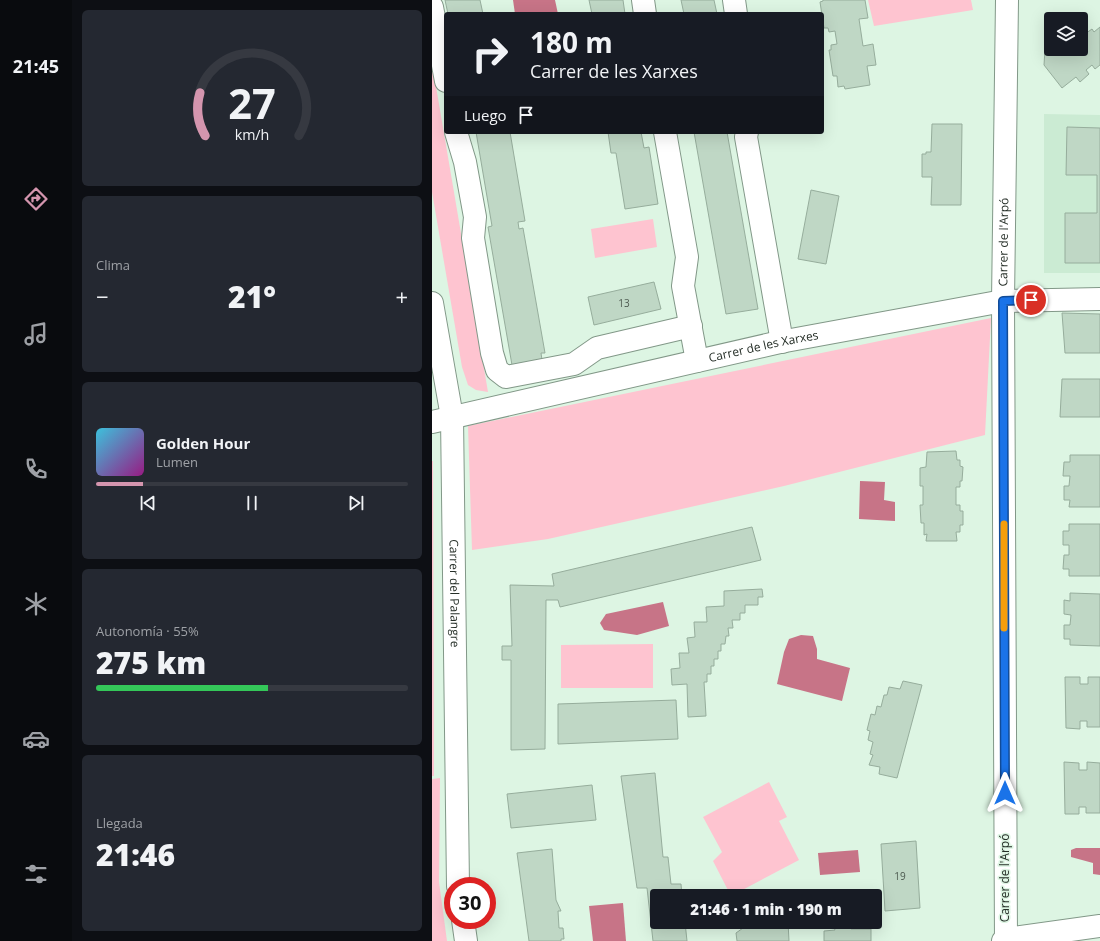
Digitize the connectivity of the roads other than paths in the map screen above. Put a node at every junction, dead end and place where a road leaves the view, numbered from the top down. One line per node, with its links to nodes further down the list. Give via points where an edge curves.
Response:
1 (642, 0): 5 (street)
2 (734, 0): 6 (street)
3 (1007, 0): 12 (street, Carrer de l'Arpó)
4 (432, 7): 7 (street)
5 (645, 12)
6 (736, 12)
7 (444, 70)
8 (457, 134): 14 (street, via 465,162 475,218 473,238 497,370 506,377 574,364 597,348)
9 (665, 134): 14 (street, via 686,257 683,286)
10 (747, 134): 15 (street)
11 (1100, 299): 12 (street, Carrer de les Xarxes)
12 (1003, 301): 15 (street, Carrer de les Xarxes); 21 (street, Carrer de l'Arpó)
13 (432, 303): 17 (street, Carrer del Palangre)
14 (691, 326): 16 (street)
15 (782, 342): 16 (street, Carrer de les Xarxes)
16 (697, 361): 17 (street, Carrer de les Xarxes)
17 (442, 420): 18 (street, Carrer del Palangre)
18 (458, 877)
19 (1100, 926): 21 (street)
20 (464, 929): 22 (street)
21 (1004, 940)
22 (466, 941)

